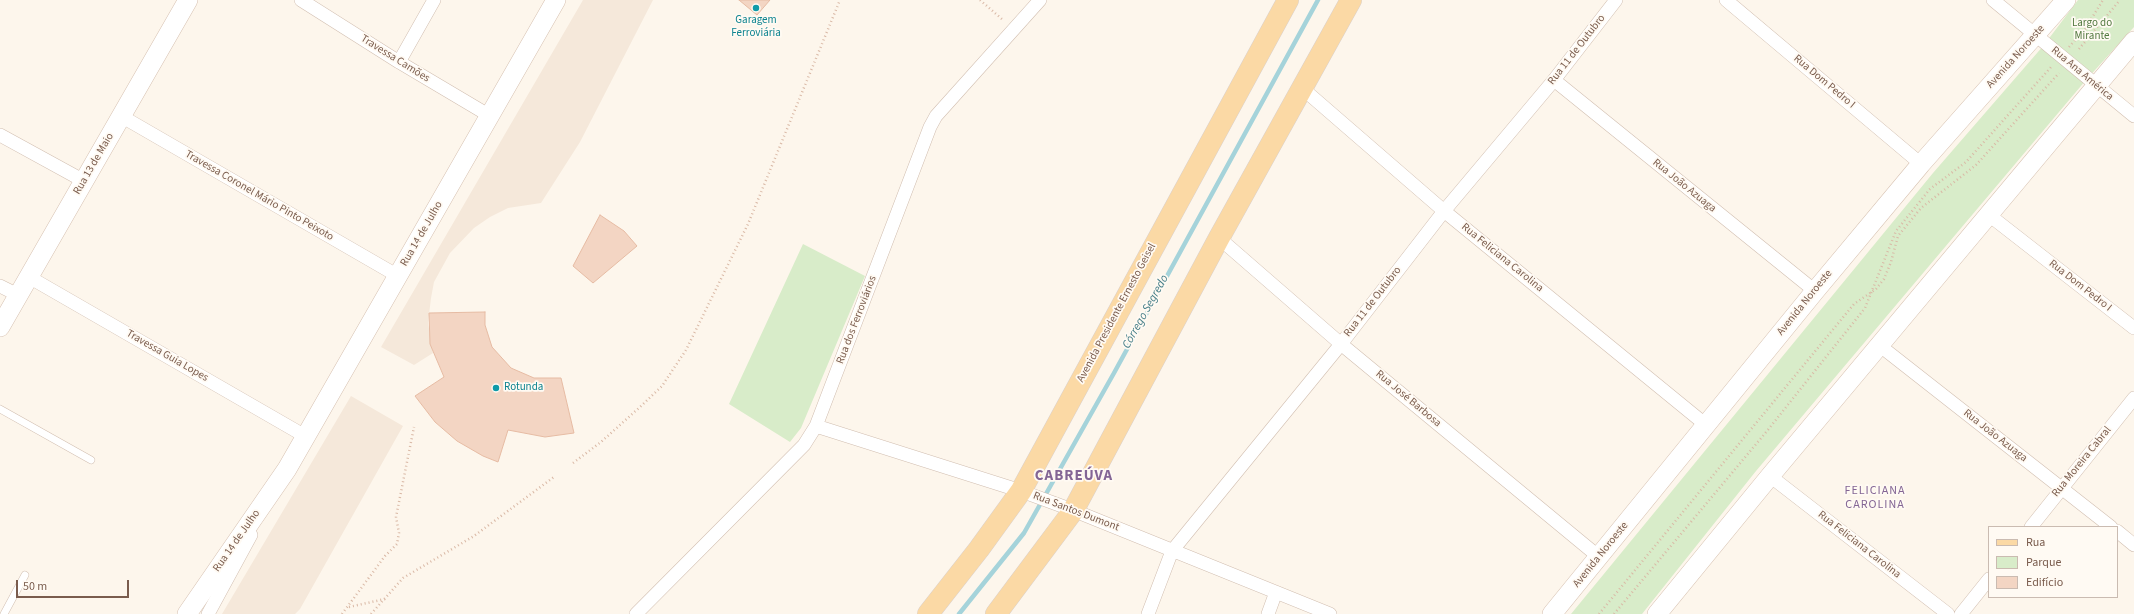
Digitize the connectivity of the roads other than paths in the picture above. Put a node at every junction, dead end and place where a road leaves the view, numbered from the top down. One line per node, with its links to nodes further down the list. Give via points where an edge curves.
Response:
1 (188, 0): 18 (main road, Rua 13 de Maio)
2 (301, 0): 14 (street, Travessa Camões)
3 (434, 0): 14 (street)
4 (556, 0): 19 (main road, Rua 14 de Julho)
5 (1040, 0): 39 (street, Rua dos Ferroviários, via 936,116 930,127)
6 (1288, 0): 45 (main road, Avenida Presidente Ernesto Geisel)
7 (1351, 0): 17 (main road)
8 (1616, 0): 15 (street, Rua 11 de Outubro)
9 (1726, 0): 22 (street, Rua Dom Pedro I)
10 (1993, 0): 12 (street, Rua Ana América)
11 (2066, 0): 12 (main road, Avenida Noroeste)
12 (2036, 35): 16 (street, Rua Ana América, via 2062,62); 22 (main road, Avenida Noroeste)
13 (2134, 42): 16 (main road)
14 (398, 62): 19 (street, Travessa Camões)
15 (1554, 80): 24 (street, Rua 11 de Outubro); 30 (street, Rua João Azuaga)
16 (2096, 87): 20 (street, Rua Ana América); 25 (main road)
17 (1302, 88): 24 (street, Rua Feliciana Carolina); 26 (main road)
18 (121, 116): 23 (main road, Rua 13 de Maio); 27 (street, Travessa Coronel Mário Pinto Peixoto)
19 (490, 116): 27 (main road, Rua 14 de Julho)
20 (2134, 116)
21 (0, 135): 23 (street)
22 (1921, 164): 30 (main road, Avenida Noroeste)
23 (84, 181): 28 (main road, Rua 13 de Maio)
24 (1444, 211): 34 (street, Rua 11 de Outubro); 38 (street, Rua Feliciana Carolina)
25 (1989, 215): 33 (street, Rua Dom Pedro I); 35 (main road)
26 (1219, 238): 34 (street, Rua José Barbosa); 46 (main road)
27 (398, 276): 40 (main road, Rua 14 de Julho)
28 (29, 277): 31 (main road, Rua 13 de Maio); 40 (street, Travessa Guia Lopes)
29 (0, 286): 31 (street)
30 (1815, 291): 38 (main road, Avenida Noroeste)
31 (18, 295): 32 (main road, Rua 13 de Maio)
32 (0, 327)
33 (2134, 328)
34 (1341, 344): 51 (street, Rua 11 de Outubro); 52 (street, Rua José Barbosa)
35 (1879, 345): 43 (main road); 44 (street, Rua João Azuaga)
36 (2134, 398): 44 (street, Rua Moreira Cabral)
37 (0, 409): 41 (lane)
38 (1706, 425): 52 (main road, Avenida Noroeste)
39 (816, 426): 45 (street, Rua Santos Dumont); 60 (street, Rua dos Ferroviários, via 804,445)
40 (306, 436): 42 (main road, Rua 14 de Julho)
41 (91, 460)
42 (287, 469): 58 (main road, Rua 14 de Julho); 59 (street, Rua 14 de Julho)
43 (1770, 476): 56 (main road); 67 (street, Rua Feliciana Carolina)
44 (2062, 488): 47 (street, Rua Moreira Cabral); 48 (street, Rua João Azuaga)
45 (1023, 492): 46 (street, Rua Santos Dumont); 61 (main road, Avenida Presidente Ernesto Geisel)
46 (1072, 510): 51 (street, Rua Santos Dumont); 62 (main road)
47 (2032, 526)
48 (2110, 526)
49 (2118, 532): 50 (street)
50 (2134, 545)
51 (1172, 550): 55 (street, Rua Santos Dumont); 63 (street, Rua 11 de Outubro)
52 (1598, 557): 66 (main road, Avenida Noroeste)
53 (25, 575): 57 (lane)
54 (1988, 580): 68 (street)
55 (1276, 592): 64 (street); 65 (street, Rua Santos Dumont)
56 (1664, 612)
57 (4, 614)
58 (187, 614)
59 (208, 614)
60 (636, 614)
61 (928, 614)
62 (996, 614)
63 (1148, 614)
64 (1268, 614)
65 (1330, 614)
66 (1552, 614)
67 (1948, 614)
68 (1961, 614)

